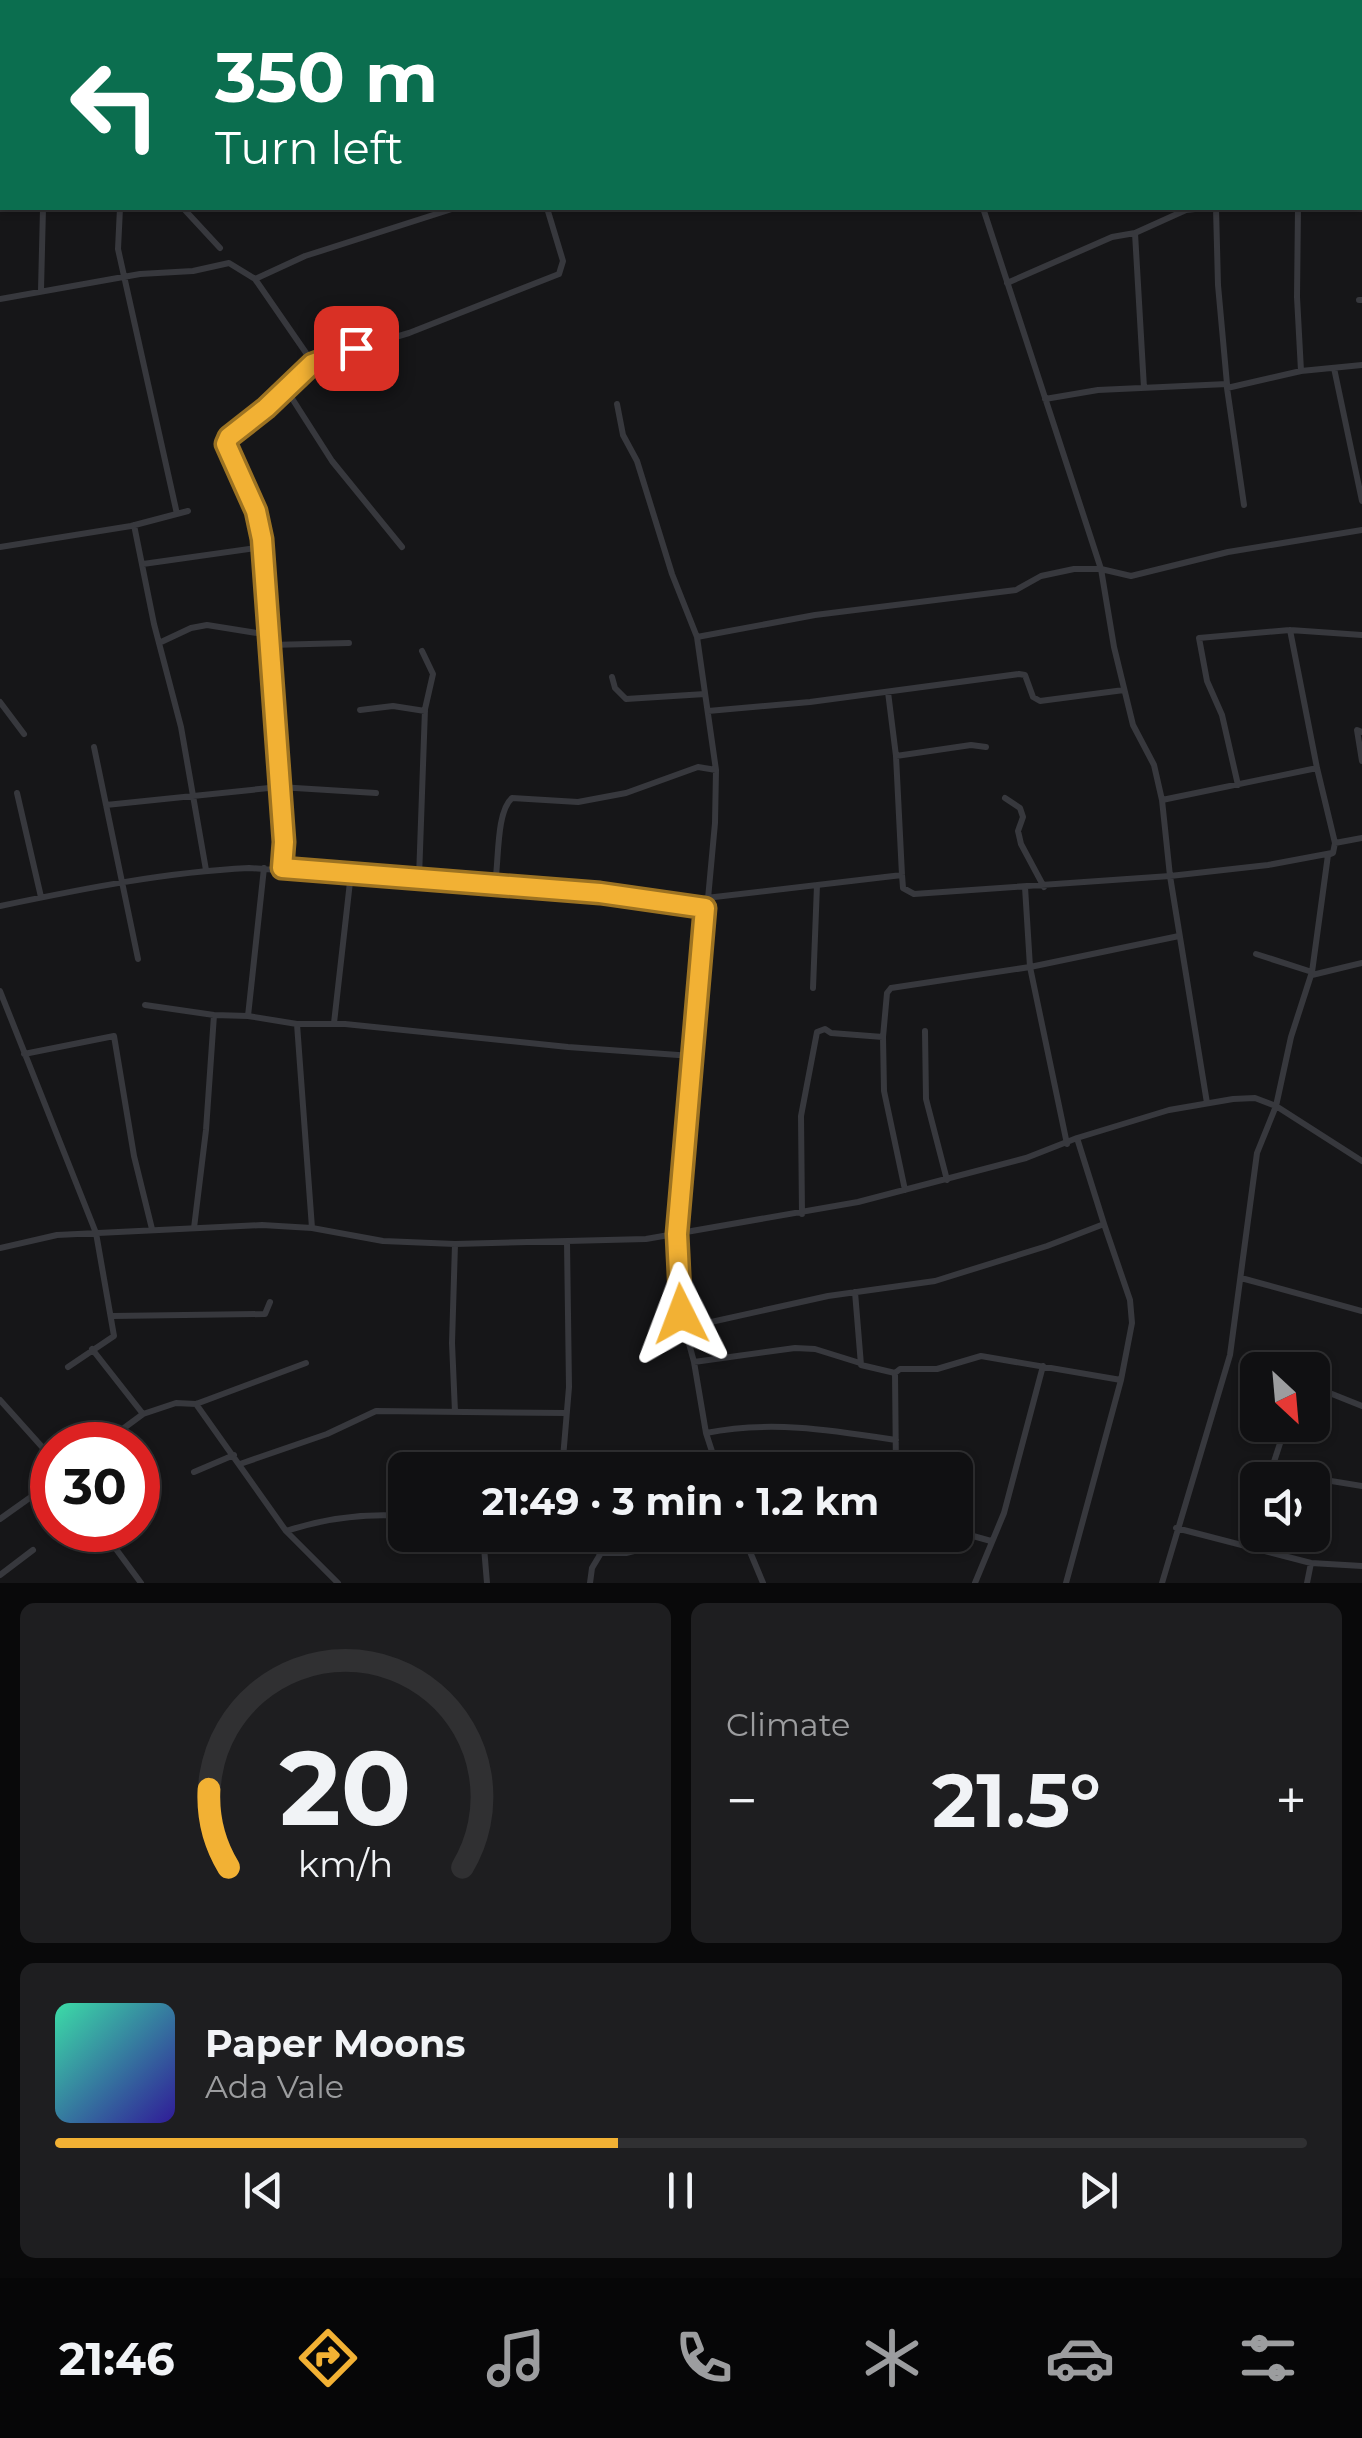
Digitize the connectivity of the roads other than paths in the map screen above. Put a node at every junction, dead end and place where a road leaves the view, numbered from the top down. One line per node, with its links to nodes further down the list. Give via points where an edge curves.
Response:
1 (43, 210): 15 (street)
2 (120, 210): 12 (street)
3 (185, 210): 11 (street)
4 (449, 210): 13 (street, via 292,260)
5 (548, 210): 17 (street, via 563,261 559,274)
6 (984, 210): 14 (street)
7 (1184, 210): 10 (street)
8 (1216, 210): 21 (street)
9 (1298, 210): 20 (street)
10 (1135, 233): 14 (street); 22 (street)
11 (220, 248)
12 (125, 277): 13 (street, via 228,263); 15 (street); 29 (street)
13 (255, 279): 17 (street)
14 (1007, 283): 24 (street)
15 (41, 290): 16 (street)
16 (0, 299)
17 (312, 364): 23 (street)
18 (1362, 365): 19 (street)
19 (1334, 368): 20 (street); 26 (street)
20 (1301, 371): 21 (street)
21 (1227, 386): 22 (street); 27 (street)
22 (1144, 388): 24 (street)
23 (286, 389): 33 (street, via 226,444 256,511); 34 (street, via 332,461)
24 (1045, 399): 36 (street)
25 (618, 404): 40 (street, via 623,435)
26 (1362, 501)
27 (1244, 505)
28 (188, 511): 29 (street)
29 (177, 514): 30 (street)
30 (134, 525): 32 (street); 35 (street)
31 (1362, 530): 36 (street, via 1131,576)
32 (0, 547)
33 (263, 547): 35 (street); 39 (street)
34 (402, 547)
35 (143, 564): 41 (street)
36 (1100, 568): 40 (street, via 1041,576 1016,590); 46 (street)
37 (1290, 630): 38 (street); 59 (street); 61 (street, via 1203,636 1198,642)
38 (1362, 635)
39 (269, 636): 41 (street, via 207,625); 43 (street)
40 (697, 637): 48 (street)
41 (159, 643): 65 (street)
42 (349, 644): 43 (street)
43 (270, 645): 62 (street)
44 (422, 651): 52 (street, via 432,674)
45 (612, 677): 48 (street, via 626,699)
46 (1124, 690): 47 (street, via 1040,700 1019,674); 67 (street)
47 (888, 692): 51 (street); 57 (street)
48 (706, 694): 51 (street)
49 (0, 702): 54 (street)
50 (360, 710): 52 (street, via 393,706)
51 (708, 711): 60 (street)
52 (425, 712): 78 (street)
53 (1362, 732): 58 (street, via 1357,730)
54 (24, 734)
55 (986, 746): 57 (street)
56 (94, 748): 68 (street)
57 (896, 756): 76 (street)
58 (1362, 762)
59 (1316, 768): 61 (street); 70 (street)
60 (716, 770): 80 (street, via 698,767 578,802 512,798 501,818); 85 (street)
61 (1238, 785): 67 (street)
62 (279, 787): 64 (street); 65 (street); 73 (street)
63 (17, 793): 84 (street)
64 (376, 793)
65 (192, 794): 68 (street); 74 (street)
66 (1005, 798): 82 (street, via 1020,808 1022,844)
67 (1162, 800): 77 (street)
68 (106, 805): 79 (street)
69 (1362, 838): 70 (street)
70 (1335, 843): 71 (street)
71 (1334, 852): 77 (street); 93 (street, via 1328,855)
72 (264, 868): 73 (street); 74 (street); 98 (street)
73 (282, 868): 75 (street)
74 (206, 870): 79 (street)
75 (352, 873): 78 (street); 100 (street)
76 (902, 875): 81 (street); 83 (street, via 903,888 914,894)
77 (1170, 876): 82 (street); 88 (street)
78 (419, 878): 80 (street)
79 (123, 882): 84 (street); 90 (street)
80 (495, 884): 87 (street)
81 (816, 885): 85 (street); 94 (street)
82 (1044, 886): 83 (street)
83 (1025, 887): 92 (street)
84 (41, 897): 86 (street)
85 (706, 898): 87 (street)
86 (0, 906)
87 (705, 908): 104 (street)
88 (1178, 936): 92 (street); 105 (street)
89 (1256, 954): 93 (street)
90 (138, 959)
91 (1362, 962): 93 (street)
92 (1030, 967): 102 (street, via 891,988); 108 (street)
93 (1311, 974): 106 (street)
94 (813, 988)
95 (1, 996): 103 (street)
96 (145, 1005): 97 (street)
97 (214, 1015): 98 (street); 114 (street)
98 (248, 1016): 99 (street)
99 (296, 1024): 100 (street); 115 (street)
100 (334, 1024): 104 (street)
101 (925, 1031): 110 (street, via 926,1099)
102 (882, 1038): 111 (street, via 884,1090); 112 (street, via 817,1032 801,1116)
103 (24, 1054): 116 (street, via 114,1036); 117 (street)
104 (692, 1056): 118 (street)
105 (1207, 1103): 106 (street, via 1255,1098); 107 (street)
106 (1276, 1106): 109 (street); 122 (street, via 1258,1154)
107 (1077, 1138): 108 (street); 113 (street)
108 (1067, 1144): 110 (street)
109 (1362, 1160)
110 (947, 1180): 111 (street)
111 (905, 1190): 112 (street)
112 (802, 1214): 118 (street)
113 (1104, 1224): 123 (street, via 935,1281); 135 (street, via 1130,1300)
114 (194, 1228): 115 (street); 116 (street)
115 (312, 1228): 120 (street, via 383,1242)
116 (152, 1229): 117 (street)
117 (96, 1233): 121 (street); 126 (street)
118 (677, 1234): 119 (street); 127 (street)
119 (567, 1242): 120 (street); 141 (street)
120 (455, 1244): 140 (street)
121 (0, 1248)
122 (1241, 1278): 125 (street); 158 (street, via 1224,1380)
123 (855, 1292): 127 (street); 130 (street)
124 (270, 1302): 126 (street, via 265,1314)
125 (1362, 1311)
126 (112, 1316): 128 (street, via 114,1336)
127 (684, 1328): 129 (street)
128 (92, 1350): 133 (street); 142 (street)
129 (694, 1362): 130 (street, via 795,1348); 145 (street)
130 (860, 1363): 134 (street)
131 (306, 1364): 138 (street)
132 (1044, 1366): 134 (street, via 981,1356 937,1370); 135 (street); 161 (street, via 1004,1513)
133 (68, 1367)
134 (894, 1373): 146 (street)
135 (1121, 1380): 180 (street)
136 (1330, 1393): 139 (street)
137 (0, 1400): 144 (street)
138 (196, 1404): 142 (street); 150 (street)
139 (1362, 1406)
140 (455, 1412): 141 (street); 151 (street, via 376,1411)
141 (566, 1412): 147 (street)
142 (143, 1414): 143 (street)
143 (132, 1422)
144 (30, 1433)
145 (706, 1434): 146 (street, via 758,1425); 148 (street)
146 (896, 1440): 149 (street)
147 (563, 1452)
148 (712, 1452)
149 (896, 1452)
150 (234, 1455): 151 (street); 152 (street)
151 (240, 1464): 159 (street)
152 (194, 1472)
153 (1330, 1483): 154 (street)
154 (1362, 1486)
155 (30, 1498): 157 (street)
156 (388, 1516): 159 (street, via 317,1520)
157 (0, 1519)
158 (1176, 1528): 162 (street); 181 (street)
159 (286, 1531): 175 (street)
160 (973, 1536): 161 (street)
161 (990, 1540): 179 (street)
162 (1240, 1545)
163 (30, 1552): 173 (street)
164 (119, 1552): 174 (street)
165 (484, 1552): 176 (street)
166 (596, 1552): 170 (street)
167 (618, 1552): 170 (street)
168 (751, 1552): 178 (street)
169 (1267, 1552): 171 (street)
170 (600, 1554): 177 (street)
171 (1311, 1563): 172 (street); 182 (street)
172 (1362, 1566)
173 (0, 1575)
174 (142, 1583)
175 (338, 1583)
176 (487, 1583)
177 (590, 1583)
178 (763, 1583)
179 (975, 1583)
180 (1066, 1583)
181 (1162, 1583)
182 (1307, 1583)

